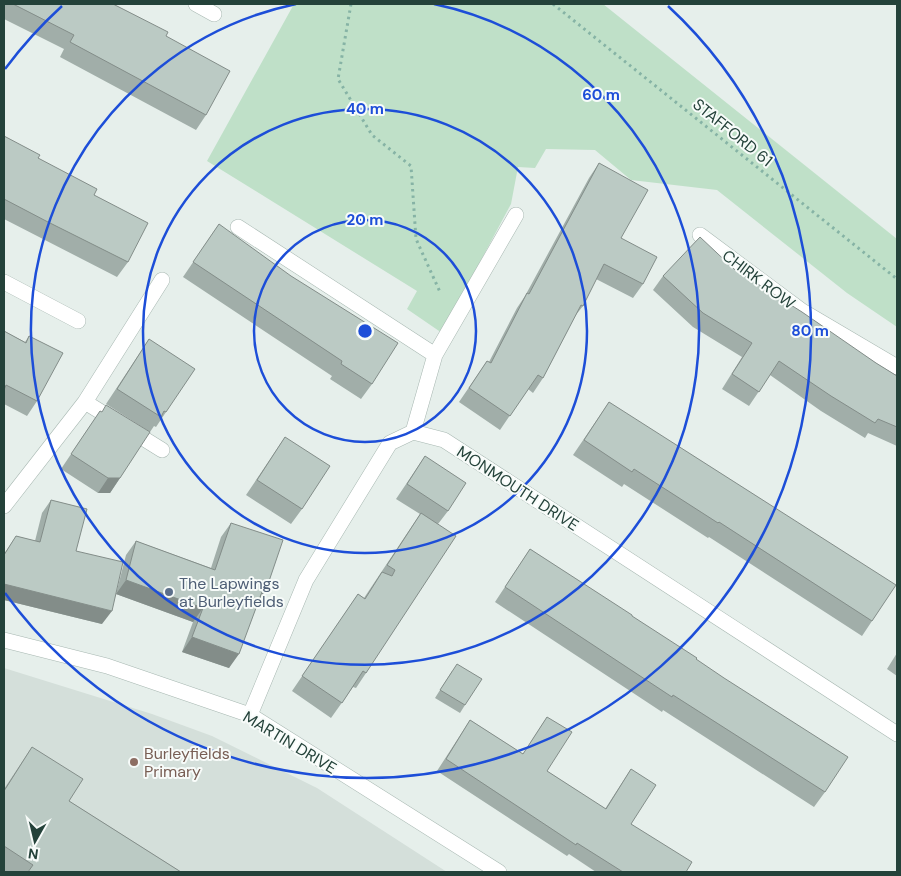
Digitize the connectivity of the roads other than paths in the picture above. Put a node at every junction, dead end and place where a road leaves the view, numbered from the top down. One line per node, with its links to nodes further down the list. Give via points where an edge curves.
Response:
1 (196, 4): 2 (street)
2 (214, 14)
3 (516, 215): 9 (street)
4 (238, 227): 9 (street)
5 (700, 235): 10 (street, CHIRK ROW, via 802,311)
6 (162, 280): 11 (street)
7 (4, 282): 8 (street)
8 (78, 321)
9 (435, 355): 12 (street)
10 (897, 367)
11 (85, 402): 13 (street); 14 (street)
12 (413, 432): 16 (street, via 390,443 306,580); 17 (street, MONMOUTH DRIVE, via 444,440)
13 (162, 450)
14 (4, 506)
15 (4, 640): 16 (street, MARTIN DRIVE, via 107,666)
16 (250, 715): 18 (street, MARTIN DRIVE)
17 (897, 734)
18 (499, 872)

